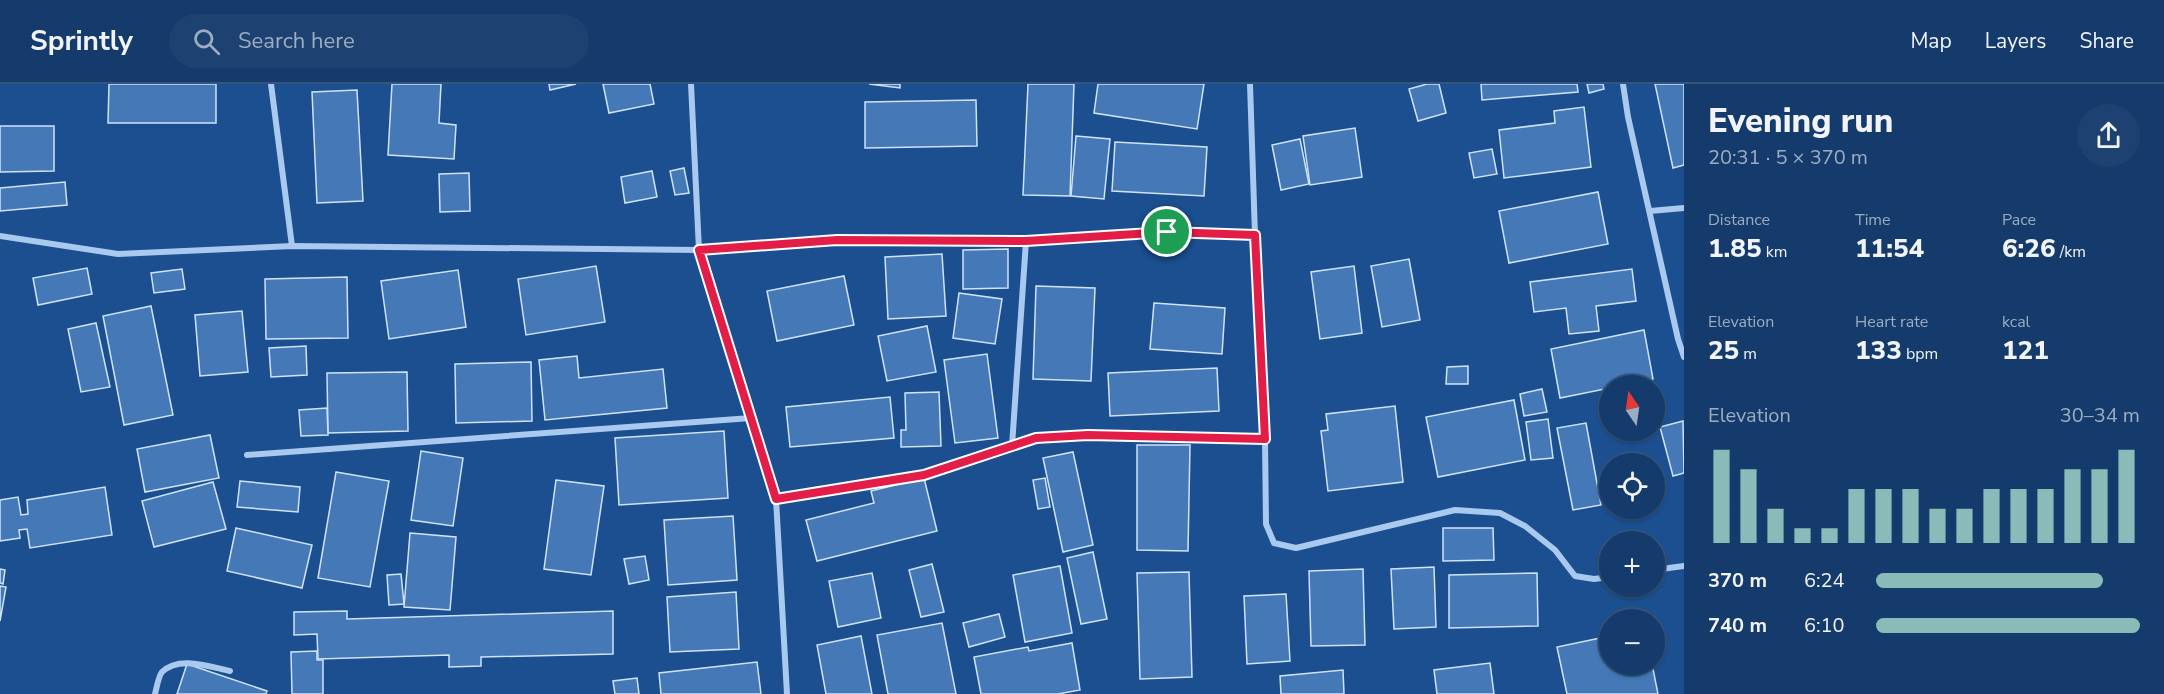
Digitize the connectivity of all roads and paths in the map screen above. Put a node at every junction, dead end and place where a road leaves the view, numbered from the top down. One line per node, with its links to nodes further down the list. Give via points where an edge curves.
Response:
1 (271, 84): 10 (street)
2 (692, 84): 11 (street)
3 (1250, 84): 7 (street)
4 (1623, 84): 6 (street)
5 (1684, 208): 6 (street)
6 (1650, 211): 12 (street)
7 (1255, 235): 9 (street, via 1167,232); 14 (street)
8 (0, 236): 10 (street, via 118,254)
9 (1026, 241): 11 (street, via 837,240); 15 (street)
10 (292, 246): 11 (street)
11 (699, 250): 13 (street)
12 (1684, 357)
13 (751, 418): 16 (street); 17 (street)
14 (1265, 439): 15 (street, via 1088,435 1036,438); 20 (street, via 1266,524 1274,543 1296,548 1455,510 1500,513 1525,526 1555,550 1575,576)
15 (1012, 446): 17 (street, via 924,475)
16 (247, 455)
17 (776, 499): 23 (street)
18 (1684, 566): 19 (street)
19 (1665, 569)
20 (1599, 578)
21 (230, 671): 22 (street, via 173,664 161,673)
22 (155, 694)
23 (787, 694)

